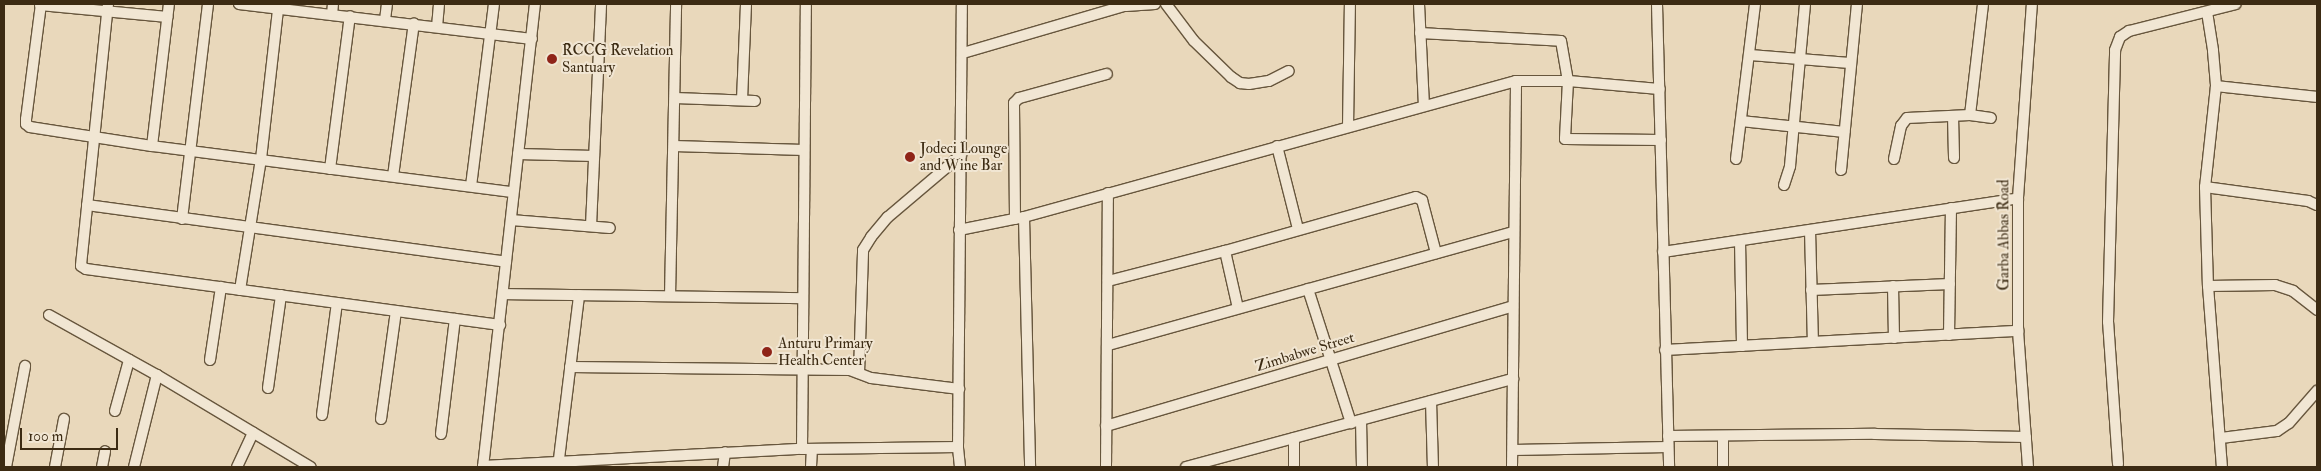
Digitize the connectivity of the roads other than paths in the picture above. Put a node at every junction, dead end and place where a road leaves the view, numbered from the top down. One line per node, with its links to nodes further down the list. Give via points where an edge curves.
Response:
1 (40, 4): 27 (street); 61 (street, via 26,124)
2 (169, 4): 32 (street)
3 (208, 4): 66 (street)
4 (239, 4): 28 (street)
5 (333, 4): 30 (street)
6 (387, 4): 33 (street)
7 (440, 4): 35 (street)
8 (494, 4): 37 (street)
9 (535, 4): 38 (street)
10 (601, 4): 70 (street)
11 (676, 4): 50 (street)
12 (746, 4): 51 (street)
13 (806, 4): 67 (street)
14 (962, 4): 39 (street)
15 (1155, 4): 26 (street)
16 (1166, 4): 43 (street, via 1194,41 1240,83 1269,81)
17 (1350, 4): 58 (street)
18 (1419, 4): 36 (street)
19 (1657, 4): 48 (street)
20 (1755, 4): 40 (street)
21 (1805, 4): 41 (street)
22 (1857, 4): 42 (street)
23 (1983, 4): 55 (street)
24 (2032, 4): 83 (street, Garba Abbas Road)
25 (2236, 4): 29 (street)
26 (1124, 5): 39 (street)
27 (108, 7): 32 (street); 61 (street)
28 (278, 9): 30 (street); 72 (street)
29 (2207, 12): 47 (street); 165 (street, via 2129,31 2120,37 2115,50 2108,322)
30 (332, 15): 31 (street)
31 (350, 16): 33 (street); 75 (street)
32 (167, 17): 63 (street)
33 (385, 20): 34 (street)
34 (414, 23): 35 (street); 77 (street)
35 (437, 27): 37 (street)
36 (1420, 32): 46 (street, via 1561,41); 53 (street)
37 (490, 34): 38 (street); 79 (street)
38 (532, 39): 68 (street)
39 (963, 53): 69 (street)
40 (1750, 55): 41 (street); 57 (street)
41 (1800, 59): 42 (street); 59 (street)
42 (1850, 63): 60 (street)
43 (1289, 71)
44 (1107, 74): 87 (street, via 1014,102)
45 (1516, 81): 46 (street); 53 (street); 96 (street)
46 (1568, 82): 48 (street); 62 (street, via 1565,139)
47 (2216, 86): 49 (street); 80 (street)
48 (1660, 89): 62 (street)
49 (2317, 97)
50 (675, 98): 51 (street); 64 (street)
51 (742, 100): 52 (street)
52 (755, 101)
53 (1424, 106): 58 (street)
54 (1953, 116): 55 (street); 71 (street); 74 (street, via 1904,120)
55 (1970, 116): 56 (street)
56 (1991, 118)
57 (1741, 122): 59 (street); 73 (street)
58 (1348, 127): 65 (street)
59 (1793, 127): 60 (street); 78 (street, via 1790,166)
60 (1844, 132): 76 (street)
61 (93, 138): 63 (street); 85 (street)
62 (1661, 140): 99 (street)
63 (152, 146): 66 (street)
64 (674, 146): 67 (street); 113 (street)
65 (1277, 146): 82 (street); 93 (street)
66 (190, 150): 72 (street); 88 (street)
67 (804, 150): 114 (street)
68 (518, 154): 70 (street); 81 (street)
69 (960, 155): 94 (street); 136 (street, via 888,217 863,250)
70 (594, 156): 90 (street)
71 (1954, 158)
72 (261, 159): 75 (street); 91 (street)
73 (1736, 159)
74 (1894, 159)
75 (330, 169): 77 (street)
76 (1841, 170)
77 (393, 176): 79 (street)
78 (1784, 184)
79 (471, 186): 81 (street)
80 (2205, 187): 84 (street, via 2308,201); 105 (street)
81 (513, 192): 89 (street)
82 (1108, 193): 87 (street); 102 (street)
83 (2018, 198): 86 (street); 123 (street, Garba Abbas Road)
84 (2317, 205)
85 (87, 206): 88 (street); 106 (street, via 81,266)
86 (1951, 208): 95 (street); 103 (street)
87 (1020, 218): 94 (street); 176 (street)
88 (182, 219): 91 (street)
89 (510, 220): 90 (street); 101 (street)
90 (591, 226): 92 (street)
91 (250, 227): 101 (street); 107 (street)
92 (610, 228)
93 (1298, 229): 98 (street); 100 (street, via 1420,197)
94 (960, 230): 140 (street)
95 (1810, 230): 97 (street); 109 (street)
96 (1513, 232): 100 (street); 116 (street)
97 (1740, 241): 99 (street); 128 (street)
98 (1225, 251): 102 (street); 117 (street)
99 (1663, 252): 129 (street)
100 (1436, 253): 108 (street)
101 (506, 262): 110 (street)
102 (1108, 281): 127 (street)
103 (1950, 284): 104 (street); 124 (street)
104 (1893, 286): 109 (street); 125 (street)
105 (2208, 286): 118 (street, via 2275,285 2293,291); 155 (street)
106 (221, 288): 107 (street); 131 (street)
107 (240, 290): 111 (street)
108 (1308, 290): 117 (street); 132 (street)
109 (1812, 290): 126 (street)
110 (503, 294): 112 (street); 122 (street)
111 (281, 295): 115 (street); 139 (street)
112 (579, 295): 113 (street); 134 (street)
113 (670, 296): 114 (street)
114 (802, 298): 135 (street)
115 (337, 303): 119 (street); 144 (street)
116 (1513, 306): 132 (street, Zimbabwe Street); 138 (street)
117 (1238, 308): 127 (street)
118 (2317, 310)
119 (396, 312): 121 (street); 146 (street)
120 (49, 315): 130 (street)
121 (455, 319): 122 (street); 150 (street)
122 (500, 325): 172 (street)
123 (2018, 331): 124 (street); 153 (street, Garba Abbas Road)
124 (1949, 335): 125 (street)
125 (1894, 338): 126 (street)
126 (1813, 342): 128 (street)
127 (1108, 345): 148 (street)
128 (1742, 346): 129 (street)
129 (1666, 350): 151 (street)
130 (129, 360): 137 (street); 143 (street)
131 (210, 360)
132 (1330, 360): 147 (street); 148 (street, Zimbabwe Street)
133 (25, 366): 166 (street)
134 (570, 367): 135 (street); 164 (street)
135 (801, 368): 136 (street); 158 (street)
136 (859, 373): 140 (street, via 871,378)
137 (157, 375): 149 (street); 169 (street)
138 (1513, 379): 142 (street); 159 (street)
139 (268, 388)
140 (959, 389): 156 (street)
141 (2317, 391): 155 (street, via 2289,423 2277,431)
142 (1431, 401): 147 (street); 181 (street)
143 (115, 411)
144 (322, 415)
145 (64, 419): 167 (street)
146 (382, 419)
147 (1356, 422): 154 (street); 180 (street)
148 (1106, 426): 177 (street)
149 (253, 433): 170 (street); 171 (street)
150 (441, 434)
151 (1668, 436): 152 (street); 157 (street)
152 (1723, 436): 153 (street); 184 (street)
153 (2026, 436): 185 (street, Garba Abbas Road)
154 (1294, 438): 163 (street); 179 (street)
155 (2221, 438): 186 (street)
156 (958, 447): 158 (street); 175 (street)
157 (1668, 447): 159 (street); 183 (street)
158 (807, 449): 161 (street); 174 (street)
159 (1512, 450): 182 (street)
160 (105, 451): 168 (street)
161 (725, 452): 162 (street); 173 (street)
162 (637, 462): 164 (street)
163 (1225, 462): 178 (street)
164 (559, 464): 172 (street)
165 (2118, 464)
166 (6, 467)
167 (55, 467)
168 (102, 467)
169 (134, 467)
170 (237, 467)
171 (311, 467)
172 (483, 467)
173 (723, 467)
174 (811, 467)
175 (960, 467)
176 (1030, 467)
177 (1106, 467)
178 (1186, 467)
179 (1294, 467)
180 (1362, 467)
181 (1433, 467)
182 (1512, 467)
183 (1669, 467)
184 (1723, 467)
185 (2028, 467)
186 (2222, 467)

